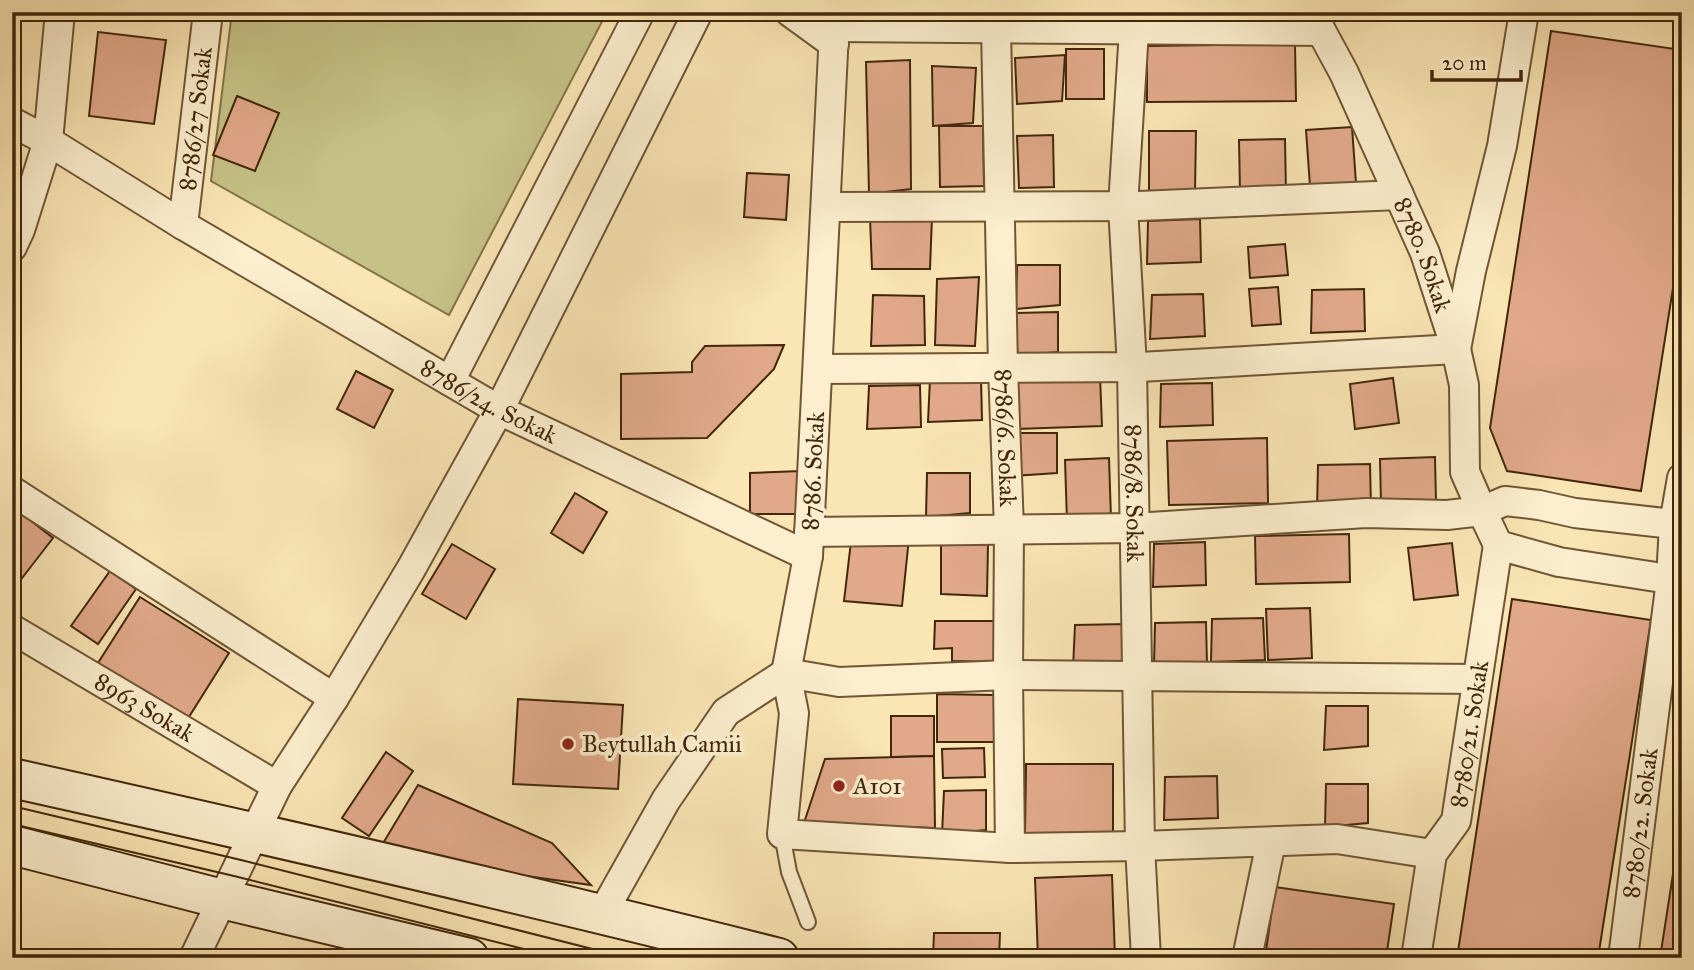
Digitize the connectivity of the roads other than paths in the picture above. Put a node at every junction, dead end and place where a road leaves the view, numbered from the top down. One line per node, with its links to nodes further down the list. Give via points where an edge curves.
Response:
1 (60, 12): 12 (street)
2 (208, 12): 18 (street, 8786/27 Sokak)
3 (640, 12): 24 (street)
4 (698, 12): 25 (street)
5 (790, 12): 8 (street)
6 (1524, 12): 20 (street, via 1502,146)
7 (1316, 22): 10 (street); 14 (street, 8780. Sokak)
8 (835, 28): 9 (street); 17 (street, 8786. Sokak)
9 (996, 28): 10 (street); 15 (street, 8786/6. Sokak)
10 (1134, 30): 16 (street, 8786/8. Sokak)
11 (12, 122): 12 (street, 8786/24. Sokak)
12 (48, 141): 13 (street); 18 (street, 8786/24. Sokak)
13 (22, 192): 19 (street)
14 (1399, 195): 16 (street); 20 (street, 8780. Sokak, via 1425,253)
15 (999, 206): 16 (street); 17 (street); 22 (street, 8786/6. Sokak)
16 (1123, 206): 21 (street, 8786/8. Sokak)
17 (826, 207): 23 (street, 8786. Sokak)
18 (183, 225): 24 (street, 8786/24. Sokak)
19 (12, 247)
20 (1456, 349): 21 (street); 28 (street, 8780. Sokak, via 1464,385 1465,472)
21 (1132, 367): 22 (street); 30 (street, 8786/8. Sokak)
22 (1003, 368): 23 (street); 31 (street, 8786/6. Sokak)
23 (818, 369): 32 (street, 8786. Sokak)
24 (450, 381): 25 (street, 8786/24. Sokak)
25 (499, 410): 32 (street, 8786/24. Sokak); 40 (street)
26 (1682, 478): 29 (street, 8780/22. Sokak)
27 (12, 491): 40 (street)
28 (1482, 511): 29 (street, via 1505,501); 30 (street, via 1366,513); 33 (street, 8780. Sokak)
29 (1678, 524): 34 (street, 8780/22. Sokak)
30 (1135, 528): 31 (street); 38 (street, 8786/8. Sokak)
31 (1009, 529): 32 (street); 37 (street, 8786/6. Sokak)
32 (809, 544): 36 (street, 8786. Sokak)
33 (1498, 545): 34 (street, via 1559,562); 39 (street, 8780/21. Sokak)
34 (1676, 580): 59 (street, 8780/22. Sokak)
35 (12, 629): 42 (street, 8963 Sokak)
36 (786, 673): 37 (street, via 839,682); 44 (street, 8786. Sokak, via 794,713); 51 (street, via 726,712 666,800)
37 (1008, 675): 38 (street); 48 (street, 8786/6. Sokak)
38 (1138, 676): 39 (street); 47 (street, 8786/8. Sokak)
39 (1477, 679): 49 (street, 8780/21. Sokak, via 1456,821)
40 (334, 698): 42 (street)
41 (12, 778): 43 (street)
42 (277, 786): 43 (street)
43 (255, 832): 50 (street); 51 (street)
44 (782, 834): 48 (street); 52 (lane, 8786. Sokak, via 789,872)
45 (1271, 842): 47 (street); 49 (street, via 1337,839); 57 (street)
46 (12, 845): 50 (street)
47 (1140, 846): 48 (street); 56 (street, 8786/8. Sokak)
48 (1010, 848)
49 (1432, 853): 58 (street, 8780/21. Sokak)
50 (222, 899): 53 (street); 54 (street)
51 (602, 914): 55 (street)
52 (808, 922)
53 (194, 958)
54 (469, 958)
55 (779, 958)
56 (1146, 958)
57 (1247, 958)
58 (1416, 958)
59 (1623, 958)

